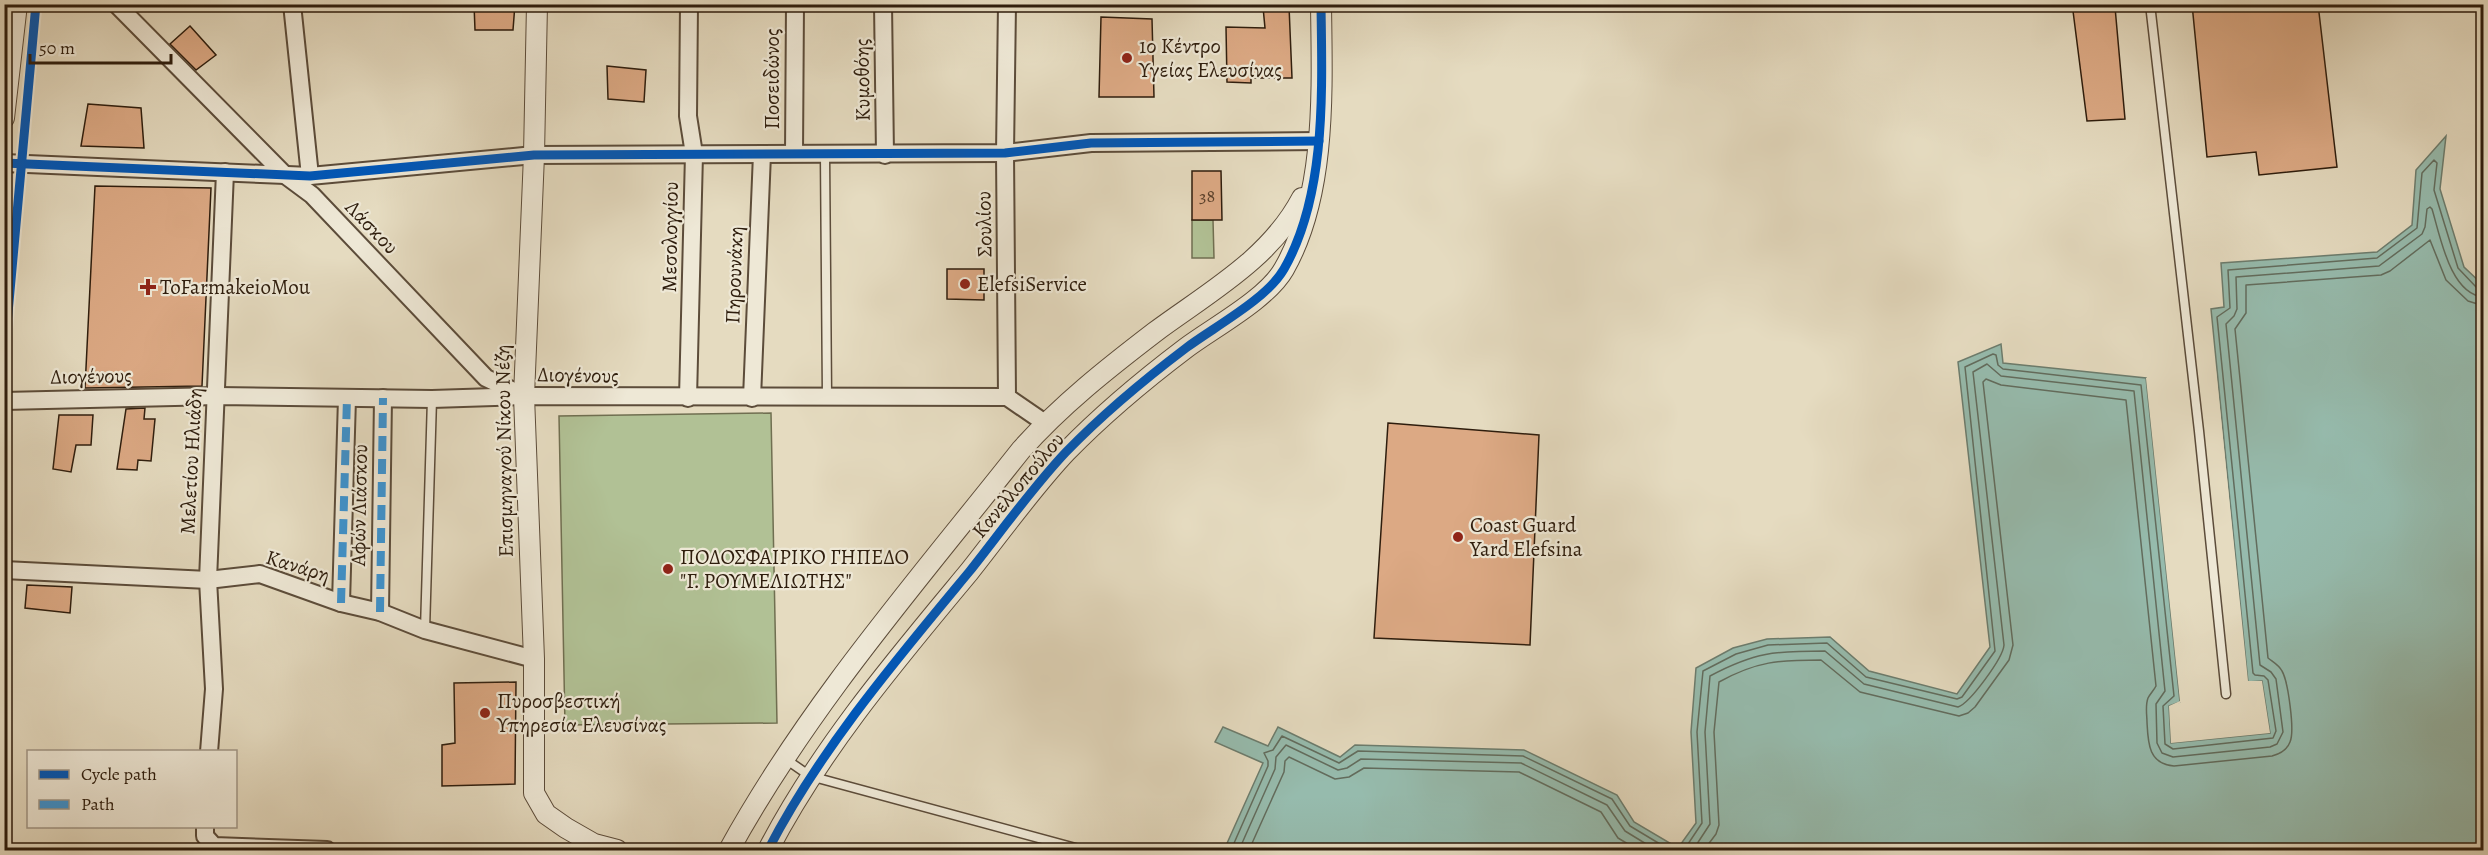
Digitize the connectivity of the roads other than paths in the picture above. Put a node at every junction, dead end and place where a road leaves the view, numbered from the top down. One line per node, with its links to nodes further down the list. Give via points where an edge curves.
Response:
1 (17, 4): 11 (street)
2 (116, 4): 24 (street, Λάσκου)
3 (292, 4): 25 (street)
4 (537, 4): 19 (street, Επισμηναγού Νίκου Νέζη)
5 (689, 4): 16 (street, Μεσολογγίου, via 688,116)
6 (795, 4): 14 (street, Ποσειδώνος)
7 (883, 4): 18 (street, Κυμοθόης)
8 (1007, 4): 15 (street, Σουλίου)
9 (1321, 4): 13 (street)
10 (2150, 4): 43 (lane)
11 (7, 79): 12 (street)
12 (4, 118)
13 (1319, 141): 15 (street, via 1091,143); 23 (street)
14 (794, 153): 17 (street); 20 (street)
15 (1005, 153): 18 (street); 29 (street, Σουλίου)
16 (694, 154): 17 (street); 19 (street); 32 (street, Μεσολογγίου)
17 (762, 154): 33 (street, Πηρουνάκη)
18 (885, 154): 20 (street)
19 (534, 155): 25 (street); 27 (street, Επισμηναγού Νίκου Νέζη)
20 (825, 155): 28 (lane)
21 (4, 164): 22 (street)
22 (225, 172): 24 (street); 26 (street, Μελετίου Ηλιάδη)
23 (1314, 174): 36 (street, Κανελλοπούλου, via 1293,214 1266,249 1110,368); 46 (street, Κανελλοπούλου, via 1295,247 1271,287 1135,389 1065,453 874,687)
24 (285, 175): 25 (street); 27 (street, Λάσκου, via 312,195 486,378)
25 (310, 176)
26 (217, 396): 30 (street, Διογένους); 35 (street, Διογένους); 38 (street, Μελετίου Ηλιάδη)
27 (524, 396): 32 (street, Διογένους); 34 (street, Διογένους); 42 (street, Επισμηναγού Νίκου Νέζη)
28 (827, 396): 29 (street, Διογένους); 33 (street, Διογένους)
29 (1007, 397): 36 (street)
30 (347, 398): 31 (street, Διογένους); 39 (street, Αφών Λιάσκου)
31 (383, 398): 34 (street, Διογένους); 40 (street, Αφών Λιάσκου)
32 (688, 398): 33 (street, Διογένους)
33 (752, 398)
34 (432, 399): 41 (lane)
35 (4, 400)
36 (1045, 423): 45 (street, Κανελλοπούλου, via 887,620)
37 (4, 570): 38 (street, Κανάρη)
38 (208, 580): 39 (street, Κανάρη, via 260,574); 44 (street, Μελετίου Ηλιάδη, via 214,689)
39 (341, 603): 40 (street, Κανάρη)
40 (380, 612): 41 (street, Κανάρη)
41 (426, 630): 42 (street, Κανάρη)
42 (534, 659): 49 (street, Επισμηναγού Νίκου Νέζη, via 534,793 546,814 566,828 594,844)
43 (2226, 694)
44 (209, 750)
45 (784, 758): 46 (lane); 50 (street, Κανελλοπούλου)
46 (810, 776): 51 (street, Κανελλοπούλου); 52 (lane)
47 (205, 828): 48 (street, via 205,836 214,846)
48 (327, 850)
49 (617, 850)
50 (729, 850)
51 (768, 850)
52 (1083, 850)

